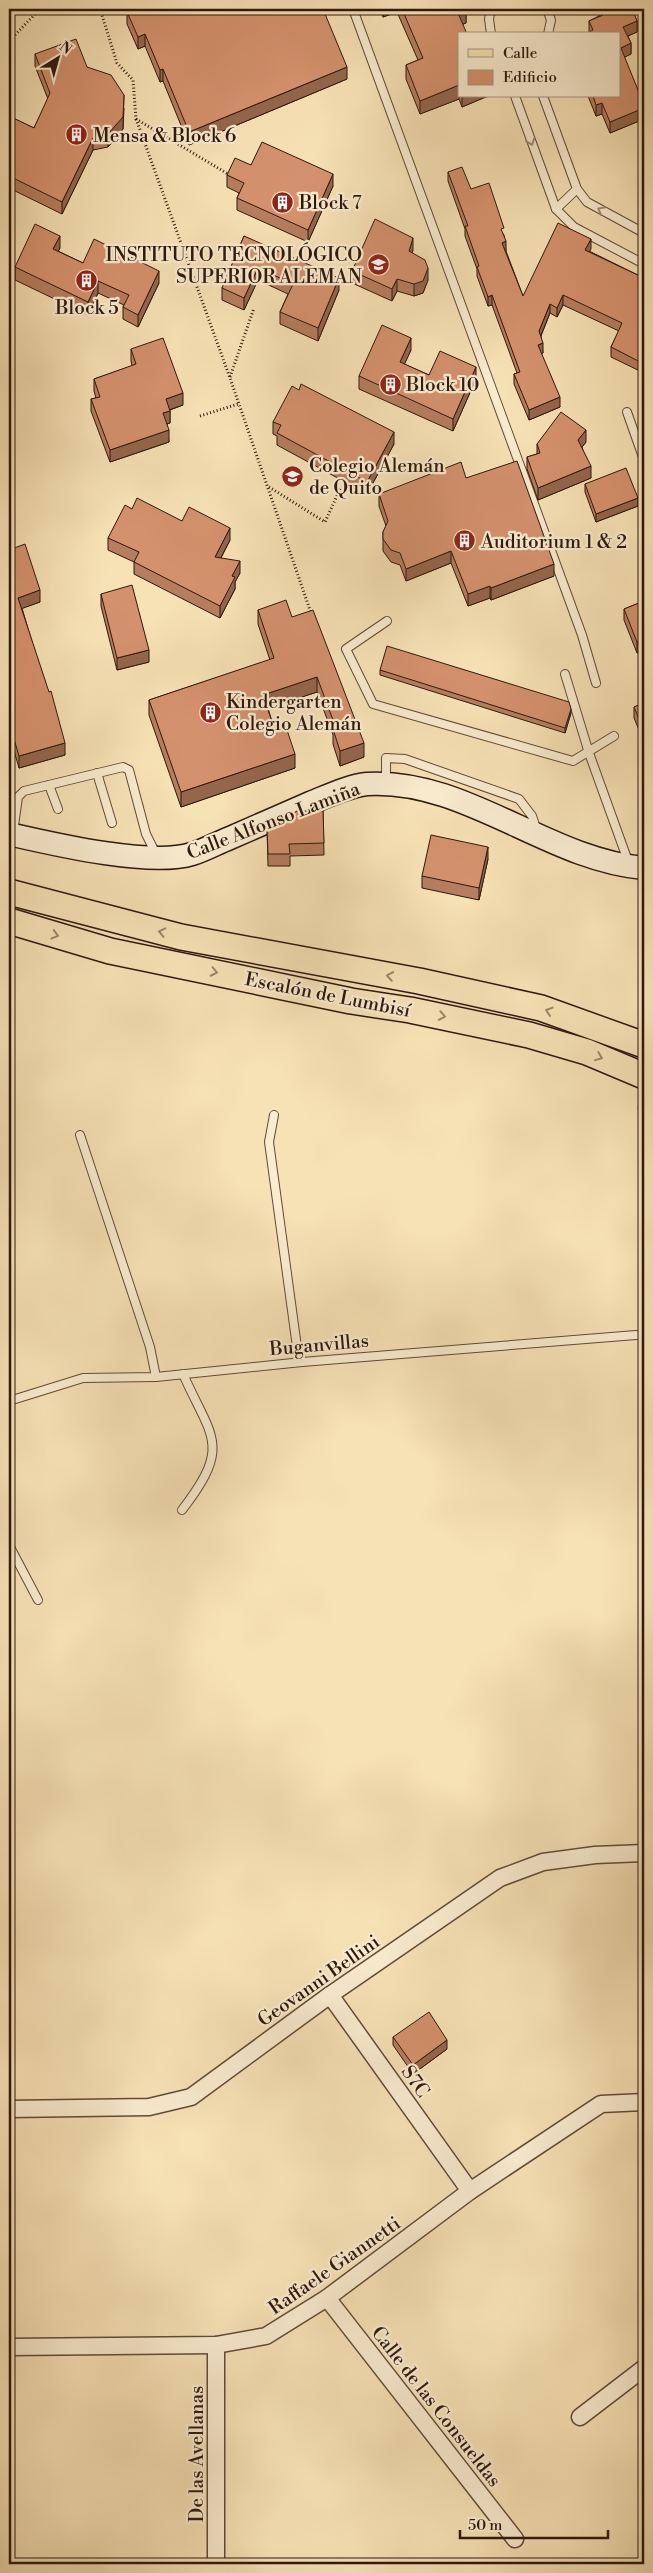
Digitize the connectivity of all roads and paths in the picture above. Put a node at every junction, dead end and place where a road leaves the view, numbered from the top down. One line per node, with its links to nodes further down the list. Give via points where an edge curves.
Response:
1 (40, 9): 8 (path)
2 (100, 9): 11 (path, via 118,63 132,80)
3 (353, 9): 28 (lane)
4 (491, 9): 6 (lane)
5 (547, 9): 7 (lane, via 552,20)
6 (491, 32)
7 (549, 32)
8 (9, 38)
9 (516, 98): 14 (lane, one-way to 14)
10 (544, 98): 13 (lane)
11 (136, 119): 12 (path); 18 (path)
12 (228, 174)
13 (576, 189): 14 (lane); 15 (lane, one-way to 13, via 587,202)
14 (556, 209): 16 (lane, via 574,227)
15 (644, 232)
16 (644, 264)
17 (254, 308): 18 (path)
18 (230, 378): 19 (path)
19 (238, 404): 21 (path); 23 (path)
20 (627, 412): 22 (lane)
21 (200, 416)
22 (644, 460)
23 (268, 487): 24 (path, via 325,522); 26 (path)
24 (341, 487)
25 (387, 621): 30 (lane, via 346,649 373,704 573,761)
26 (314, 622)
27 (565, 674): 30 (lane)
28 (596, 683)
29 (614, 736): 30 (lane)
30 (589, 753): 37 (lane)
31 (97, 773): 32 (lane); 34 (lane); 36 (lane, via 123,767 128,770 146,834)
32 (49, 785): 33 (lane); 35 (lane, via 24,791 18,797)
33 (58, 809)
34 (112, 823)
35 (11, 834): 36 (street, Calle Alfonso Lamiña)
36 (158, 859): 37 (street, Calle Alfonso Lamiña, via 191,855 337,792 366,784 463,801 539,837)
37 (637, 867)
38 (9, 892): 40 (main road, Escalón de Lumbisí, one-way to 38, via 541,1008 419,981 181,937)
39 (9, 921): 41 (main road, Escalón de Lumbisí, one-way to 41, via 110,951 351,1002 410,1010 530,1035 586,1052)
40 (644, 1045)
41 (644, 1076)
42 (274, 1115): 45 (lane, via 269,1142 297,1347)
43 (80, 1136): 47 (lane, via 150,1347)
44 (636, 1335): 45 (lane, Buganvillas)
45 (302, 1362): 46 (lane, Buganvillas)
46 (183, 1374): 47 (lane, Buganvillas); 49 (lane, via 202,1409 213,1439 208,1469)
47 (156, 1377): 48 (lane, Buganvillas, via 83,1378)
48 (9, 1401)
49 (182, 1510)
50 (9, 1545): 51 (lane)
51 (38, 1600)
52 (644, 1853): 53 (street, Geovanni Bellini, via 543,1862 500,1878)
53 (330, 1994): 55 (street, Geovanni Bellini, via 191,2097 149,2107); 56 (street, S7C)
54 (644, 2102): 56 (street, Raffaele Giannetti, via 601,2104)
55 (9, 2109)
56 (470, 2191): 57 (street, Raffaele Giannetti)
57 (327, 2298): 58 (street, Raffaele Giannetti, via 266,2336); 62 (street, Calle de las Consueldas)
58 (216, 2345): 59 (street, Raffaele Giannetti); 63 (street, De las Avellanas)
59 (9, 2347)
60 (644, 2368): 61 (street)
61 (580, 2417)
62 (515, 2539)
63 (216, 2564)

